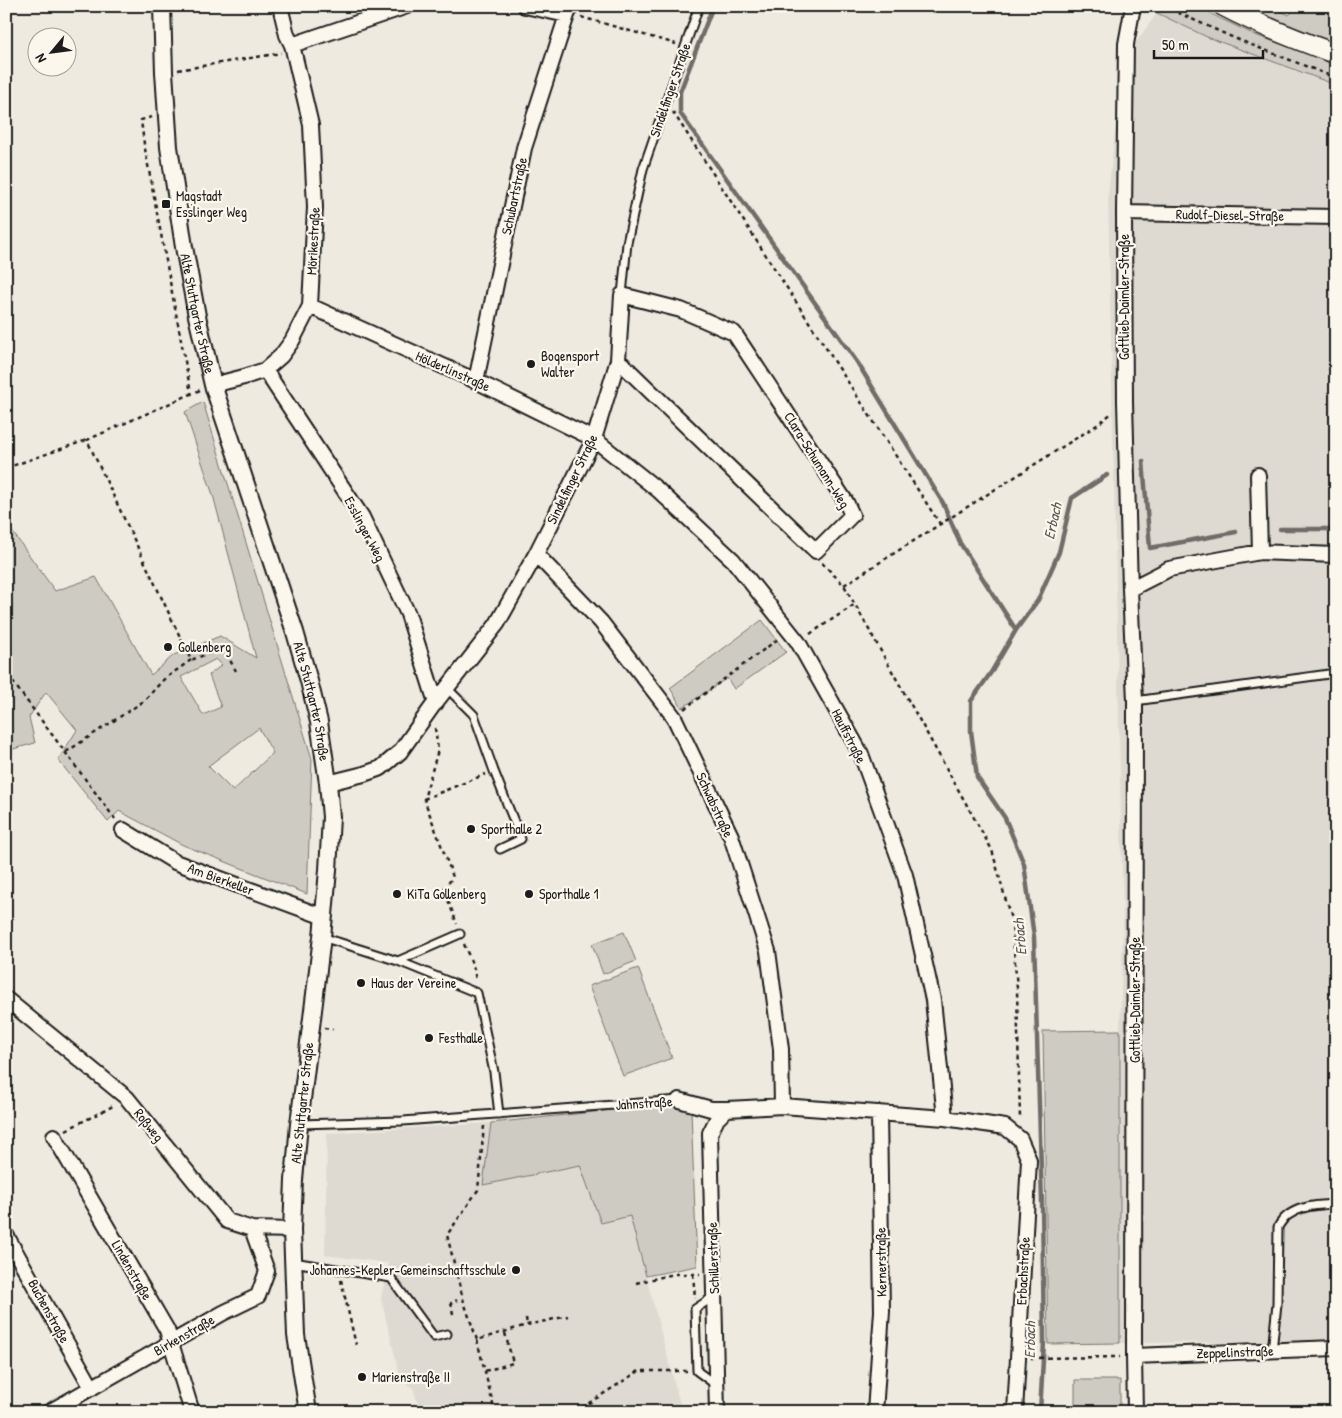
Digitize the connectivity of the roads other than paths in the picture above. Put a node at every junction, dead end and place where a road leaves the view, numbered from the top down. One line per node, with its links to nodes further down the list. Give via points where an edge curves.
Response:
1 (162, 6): 18 (street, Alte Stuttgarter Straße, via 166,113 176,194 197,316)
2 (280, 6): 9 (street, Mörikestraße)
3 (407, 6): 9 (street)
4 (525, 6): 8 (street)
5 (700, 6): 13 (lane, Sindelfinger Straße, via 641,178 627,243)
6 (1133, 6): 11 (street, Gottlieb-Daimler-Straße, via 1126,44)
7 (1223, 6): 10 (main road, via 1253,22)
8 (569, 10): 17 (street, Schubartstraße, via 524,148)
9 (292, 45): 14 (street, Mörikestraße, via 311,124 316,207)
10 (1336, 54)
11 (1124, 213): 12 (street, Rudolf-Diesel-Straße); 24 (street, Gottlieb-Daimler-Straße)
12 (1336, 217)
13 (622, 295): 15 (street, Sindelfinger Straße); 15 (street, Clara-Schumann-Weg, via 681,310 734,333 852,515 816,551)
14 (310, 306): 16 (street, Mörikestraße, via 292,341 281,356); 17 (street, Hölderlinstraße)
15 (618, 360): 19 (street, Sindelfinger Straße)
16 (264, 370): 18 (street, Mörikestraße); 28 (street, Esslinger Weg, via 362,517 408,614)
17 (476, 381): 19 (street, Hölderlinstraße)
18 (213, 385): 29 (street, Alte Stuttgarter Straße, via 295,632 319,722)
19 (594, 438): 22 (street, Sindelfinger Straße); 42 (street, Hauffstraße, via 658,490 734,560 798,642 861,754 905,875 933,1000)
20 (1258, 476): 21 (street)
21 (1260, 552): 23 (street); 24 (street, via 1169,570)
22 (536, 554): 26 (street, Sindelfinger Straße, via 497,624); 38 (street, Schwabstraße, via 601,622 674,717 730,836 768,951 781,1049)
23 (1336, 555)
24 (1130, 589): 27 (street, Gottlieb-Daimler-Straße)
25 (1336, 673): 27 (lane)
26 (447, 688): 28 (street, Sindelfinger Straße); 31 (lane, via 474,714 521,839)
27 (1135, 701): 56 (street, Gottlieb-Daimler-Straße)
28 (434, 705): 29 (street, Sindelfinger Straße, via 400,752 381,768)
29 (328, 783): 32 (street, Alte Stuttgarter Straße, via 331,817)
30 (123, 830): 32 (street, Am Bierkeller, via 175,862)
31 (500, 849)
32 (324, 917): 34 (street, Alte Stuttgarter Straße)
33 (460, 934): 35 (lane)
34 (322, 936): 35 (lane); 43 (street, Alte Stuttgarter Straße)
35 (398, 962): 41 (lane, via 477,993)
36 (6, 999): 47 (street, Roßweg, via 127,1098 227,1222)
37 (679, 1100): 39 (street, Jahnstraße); 41 (lane, Jahnstraße)
38 (782, 1106): 39 (street, Jahnstraße); 40 (street, Jahnstraße)
39 (727, 1110): 51 (street, Schillerstraße, via 717,1119 710,1133)
40 (879, 1113): 42 (street, Jahnstraße); 63 (street, Kernerstraße, via 882,1311)
41 (500, 1114): 43 (lane, Jahnstraße, via 380,1123)
42 (946, 1118): 45 (street, Jahnstraße, via 1005,1127 1020,1139)
43 (299, 1124): 48 (street, Alte Stuttgarter Straße)
44 (54, 1136): 53 (street, Lindenstraße, via 167,1330)
45 (1029, 1160): 64 (street, Erbachstraße)
46 (1336, 1204): 55 (lane, via 1311,1206 1289,1214 1278,1227 1277,1304)
47 (252, 1229): 48 (street, Roßweg); 53 (street, Birkenstraße, via 267,1271 258,1296)
48 (292, 1230): 50 (street, Alte Stuttgarter Straße)
49 (6, 1235): 58 (street, Buchenstraße)
50 (292, 1262): 52 (lane, via 392,1278 434,1337); 61 (street, Alte Stuttgarter Straße, via 296,1334)
51 (714, 1296): 57 (street, Schillerstraße); 57 (lane, via 695,1309 697,1371)
52 (447, 1334)
53 (171, 1343): 58 (street, Birkenstraße); 60 (street, Lindenstraße)
54 (1336, 1348): 55 (street, Zeppelinstraße)
55 (1272, 1351): 56 (street, Zeppelinstraße)
56 (1134, 1356): 65 (street, Gottlieb-Daimler-Straße)
57 (716, 1385): 62 (street, Schillerstraße)
58 (92, 1388): 59 (street, Birkenstraße)
59 (49, 1412)
60 (192, 1412)
61 (308, 1412)
62 (717, 1412)
63 (875, 1412)
64 (1015, 1412)
65 (1135, 1412)

